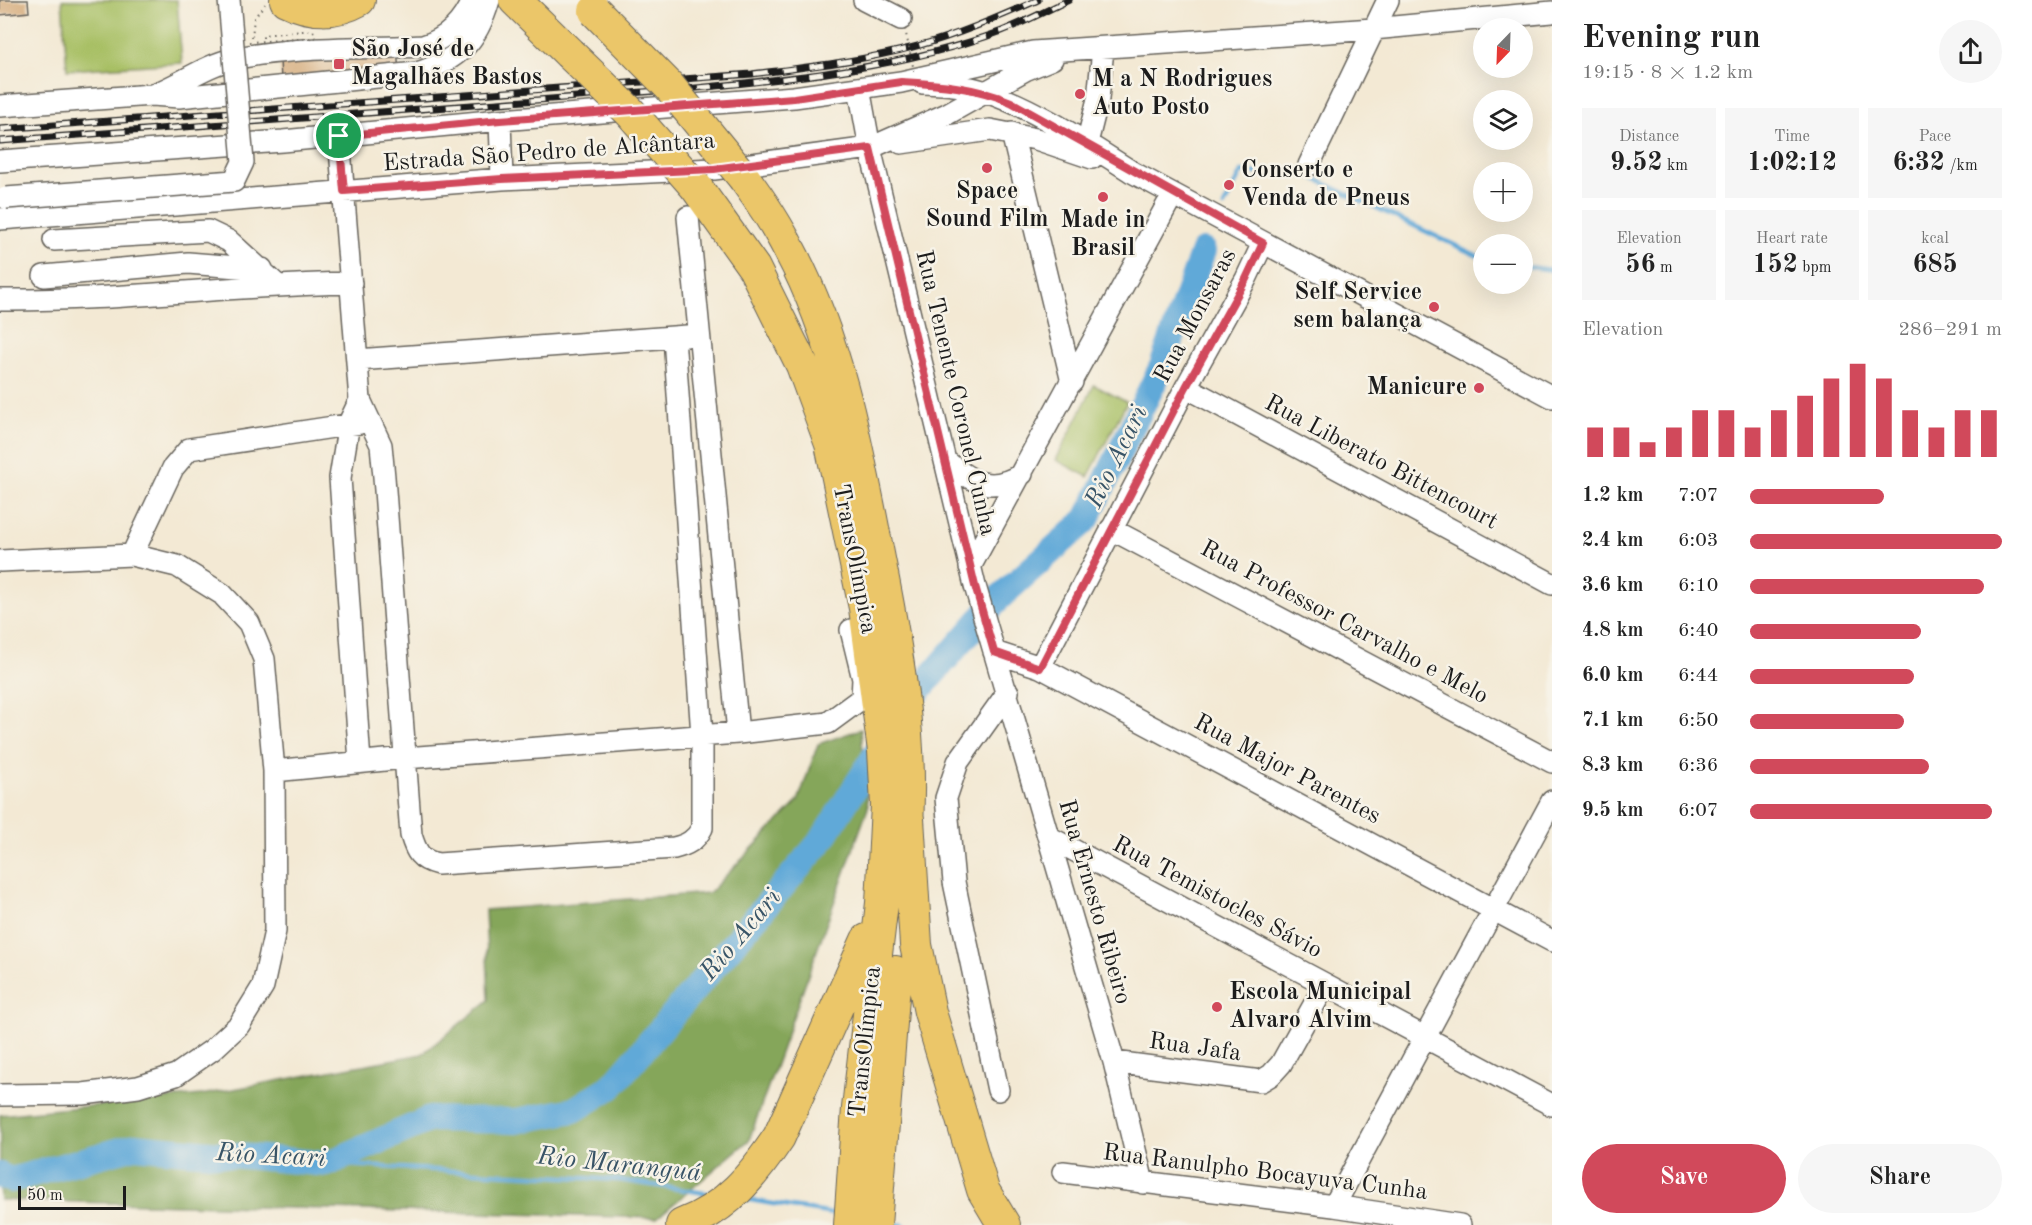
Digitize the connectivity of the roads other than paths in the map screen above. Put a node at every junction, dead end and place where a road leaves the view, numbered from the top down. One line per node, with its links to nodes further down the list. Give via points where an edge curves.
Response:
1 (229, 0): 31 (street, bridge, via 242,41 243,162 234,181)
2 (359, 0): 8 (highway, via 334,9 307,9)
3 (472, 0): 18 (street, via 461,21 437,42 233,59)
4 (489, 0): 18 (street, via 474,36 460,53 417,74 179,97)
5 (515, 0): 71 (highway, TransOlímpica, bridge, via 630,112 696,187 754,268 802,365 831,444 865,608 884,751)
6 (864, 0): 11 (street)
7 (1388, 0): 12 (street)
8 (277, 1)
9 (589, 6): 69 (highway, TransOlímpica, bridge, via 669,86 744,178 791,251 813,302 832,355 862,474 897,652 907,731)
10 (1552, 12): 12 (street, Estrada São Pedro de Alcântara)
11 (903, 24)
12 (1373, 29): 14 (street, Estrada São Pedro de Alcântara); 26 (street)
13 (1078, 49): 14 (street, Estrada São Pedro de Alcântara); 15 (street, Estrada São Pedro de Alcântara, via 1033,52); 17 (street, Estrada São Pedro de Alcântara)
14 (1103, 49): 23 (street, via 1098,99)
15 (907, 76): 16 (street, Estrada São Pedro de Alcântara); 17 (street)
16 (859, 88): 20 (street, Estrada São Pedro de Alcântara, via 794,98); 24 (street, Rua Tenente Coronel Cunha)
17 (985, 91): 23 (street); 24 (street, Estrada São Pedro de Alcântara, via 947,114)
18 (152, 95): 19 (street)
19 (0, 106)
20 (500, 120): 22 (street, Estrada São Pedro de Alcântara); 28 (street)
21 (1012, 133): 24 (street, via 971,132); 27 (street); 43 (street)
22 (339, 136): 25 (street, Estrada São Pedro de Alcântara); 29 (street)
23 (1087, 143): 27 (street)
24 (870, 148): 28 (street, Estrada São Pedro de Alcântara, via 714,169); 49 (street, Rua Tenente Coronel Cunha)
25 (0, 161)
26 (1309, 165)
27 (1132, 172): 30 (street)
28 (502, 179): 29 (street, Estrada São Pedro de Alcântara)
29 (344, 191): 33 (street, Estrada São Pedro de Alcântara); 38 (street)
30 (1173, 194): 35 (street); 43 (street)
31 (3, 198)
32 (688, 217): 40 (street)
33 (0, 219)
34 (54, 240): 37 (street, via 208,231 229,241)
35 (1263, 243): 44 (street, Rua Monsaras); 45 (street)
36 (44, 276): 37 (street, via 188,263)
37 (269, 277): 38 (street); 39 (street, via 48,300)
38 (351, 283): 42 (street)
39 (0, 300)
40 (700, 335): 41 (street); 52 (street)
41 (674, 337): 42 (street); 53 (street)
42 (357, 360): 46 (street)
43 (1072, 382): 50 (street)
44 (1186, 387): 51 (street, Rua Monsaras); 57 (street, Rua Liberato Bittencourt)
45 (1552, 397)
46 (360, 400): 47 (street); 48 (street)
47 (349, 423): 48 (street); 54 (street, via 189,448 173,468); 65 (street, via 340,478)
48 (373, 424): 64 (street, via 381,445)
49 (946, 462): 50 (street, via 965,477 983,484 1000,484); 56 (street, Rua Tenente Coronel Cunha)
50 (1022, 474): 56 (street)
51 (1111, 529): 60 (street, Rua Monsaras); 66 (street, Rua Professor Carvalho e Melo)
52 (719, 535): 53 (street); 62 (street)
53 (688, 538): 63 (street)
54 (132, 555): 55 (street); 67 (street, via 177,566 222,594 249,623 264,659)
55 (0, 561)
56 (973, 577): 59 (street, Rua Tenente Coronel Cunha)
57 (1552, 584)
58 (851, 630): 62 (street, via 863,679 862,698 828,723)
59 (993, 645): 60 (street, Rua Major Parentes); 61 (street, Rua Ernesto Ribeiro)
60 (1040, 668): 72 (street, Rua Major Parentes)
61 (1008, 692): 70 (street, Rua Ernesto Ribeiro); 77 (street, via 958,762 946,798 954,882)
62 (738, 733): 63 (street)
63 (702, 735): 64 (street); 64 (street, via 702,828 692,841 674,848 426,862 416,853 411,835)
64 (405, 758): 65 (street)
65 (360, 762): 67 (street)
66 (1552, 762)
67 (274, 771): 78 (street, via 275,931 263,986 239,1025 176,1075 138,1087 83,1094)
68 (1552, 801): 72 (street)
69 (908, 816): 80 (highway, TransOlímpica); 87 (highway, via 916,945 930,1011 983,1190)
70 (1049, 837): 74 (street, Rua Temistocles Sávio); 76 (street, Rua Ernesto Ribeiro)
71 (882, 903): 80 (highway, TransOlímpica); 84 (highway, via 779,1137 732,1197)
72 (1493, 909): 73 (street, Rua Major Parentes); 75 (street)
73 (1552, 941)
74 (1325, 985): 75 (street, Rua Temistocles Sávio); 76 (street, Rua Jafa, via 1281,1065 1261,1081)
75 (1426, 1037): 79 (street, Rua Temistocles Sávio); 83 (street)
76 (1114, 1062): 82 (street, Rua Ernesto Ribeiro)
77 (998, 1090)
78 (0, 1095)
79 (1552, 1105)
80 (871, 1109): 85 (highway, TransOlímpica); 86 (highway, TransOlímpica)
81 (1063, 1172): 82 (street, Rua Ranulpho Bocayuva Cunha)
82 (1143, 1183): 83 (street, Rua Ranulpho Bocayuva Cunha)
83 (1334, 1206): 88 (street, Rua Ranulpho Bocayuva Cunha)
84 (690, 1222)
85 (849, 1225)
86 (875, 1225)
87 (1004, 1225)
88 (1460, 1225)

